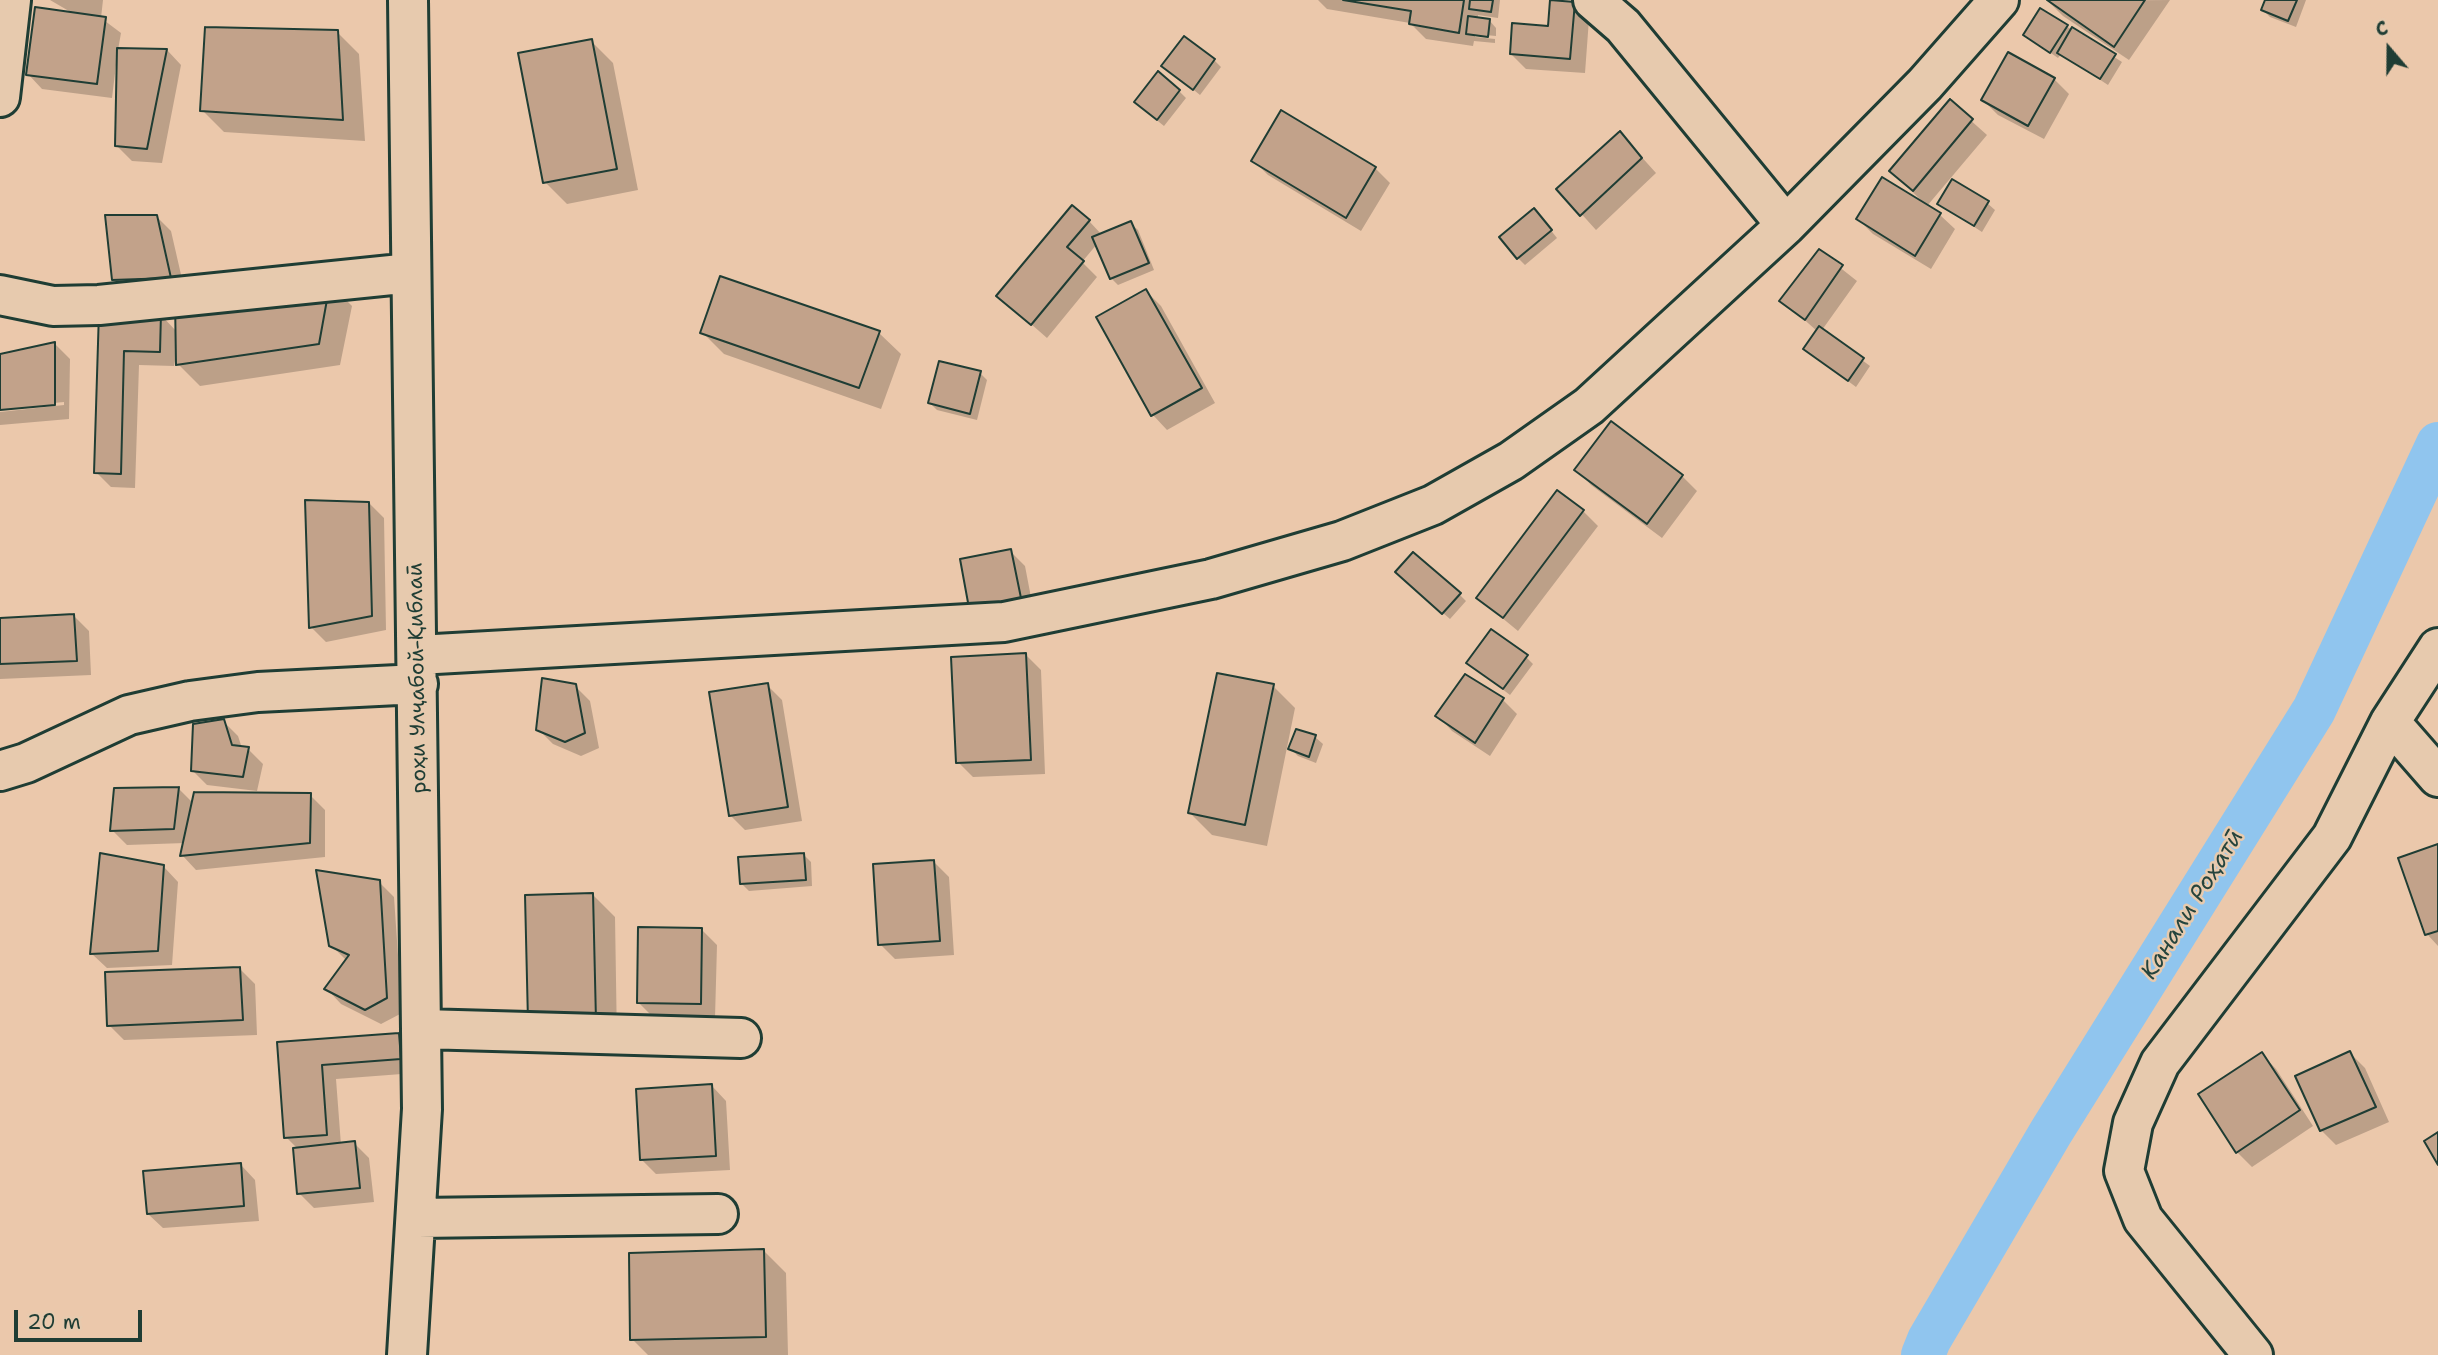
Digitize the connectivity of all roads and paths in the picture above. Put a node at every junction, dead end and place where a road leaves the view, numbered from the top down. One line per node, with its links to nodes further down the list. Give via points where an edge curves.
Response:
1 (11, 0): 5 (street)
2 (408, 0): 7 (street, роҳи Улҷабой-Қиблаӣ)
3 (1593, 0): 6 (street, via 1623,26)
4 (1998, 0): 6 (street, via 1925,84)
5 (0, 97)
6 (1786, 225): 12 (street, via 1589,406 1511,461 1433,505 1342,541 1211,579 1004,622)
7 (411, 273): 9 (street, via 220,295); 12 (street, роҳи Улҷабой-Қиблаӣ)
8 (0, 295): 9 (street)
9 (53, 306): 10 (street)
10 (0, 325)
11 (2438, 648): 13 (street)
12 (418, 670): 14 (street, via 190,701 129,715); 16 (street, роҳи Улҷабой-Қиблаӣ)
13 (2390, 722): 15 (street); 21 (street, via 2332,837 2160,1063 2133,1123 2124,1171 2144,1219)
14 (0, 771)
15 (2438, 777)
16 (422, 1029): 17 (street); 19 (street, роҳи Улҷабой-Қиблаӣ)
17 (741, 1038)
18 (718, 1214): 19 (street)
19 (418, 1218): 20 (street, роҳи Улҷабой-Қиблаӣ)
20 (407, 1355)
21 (2253, 1355)

